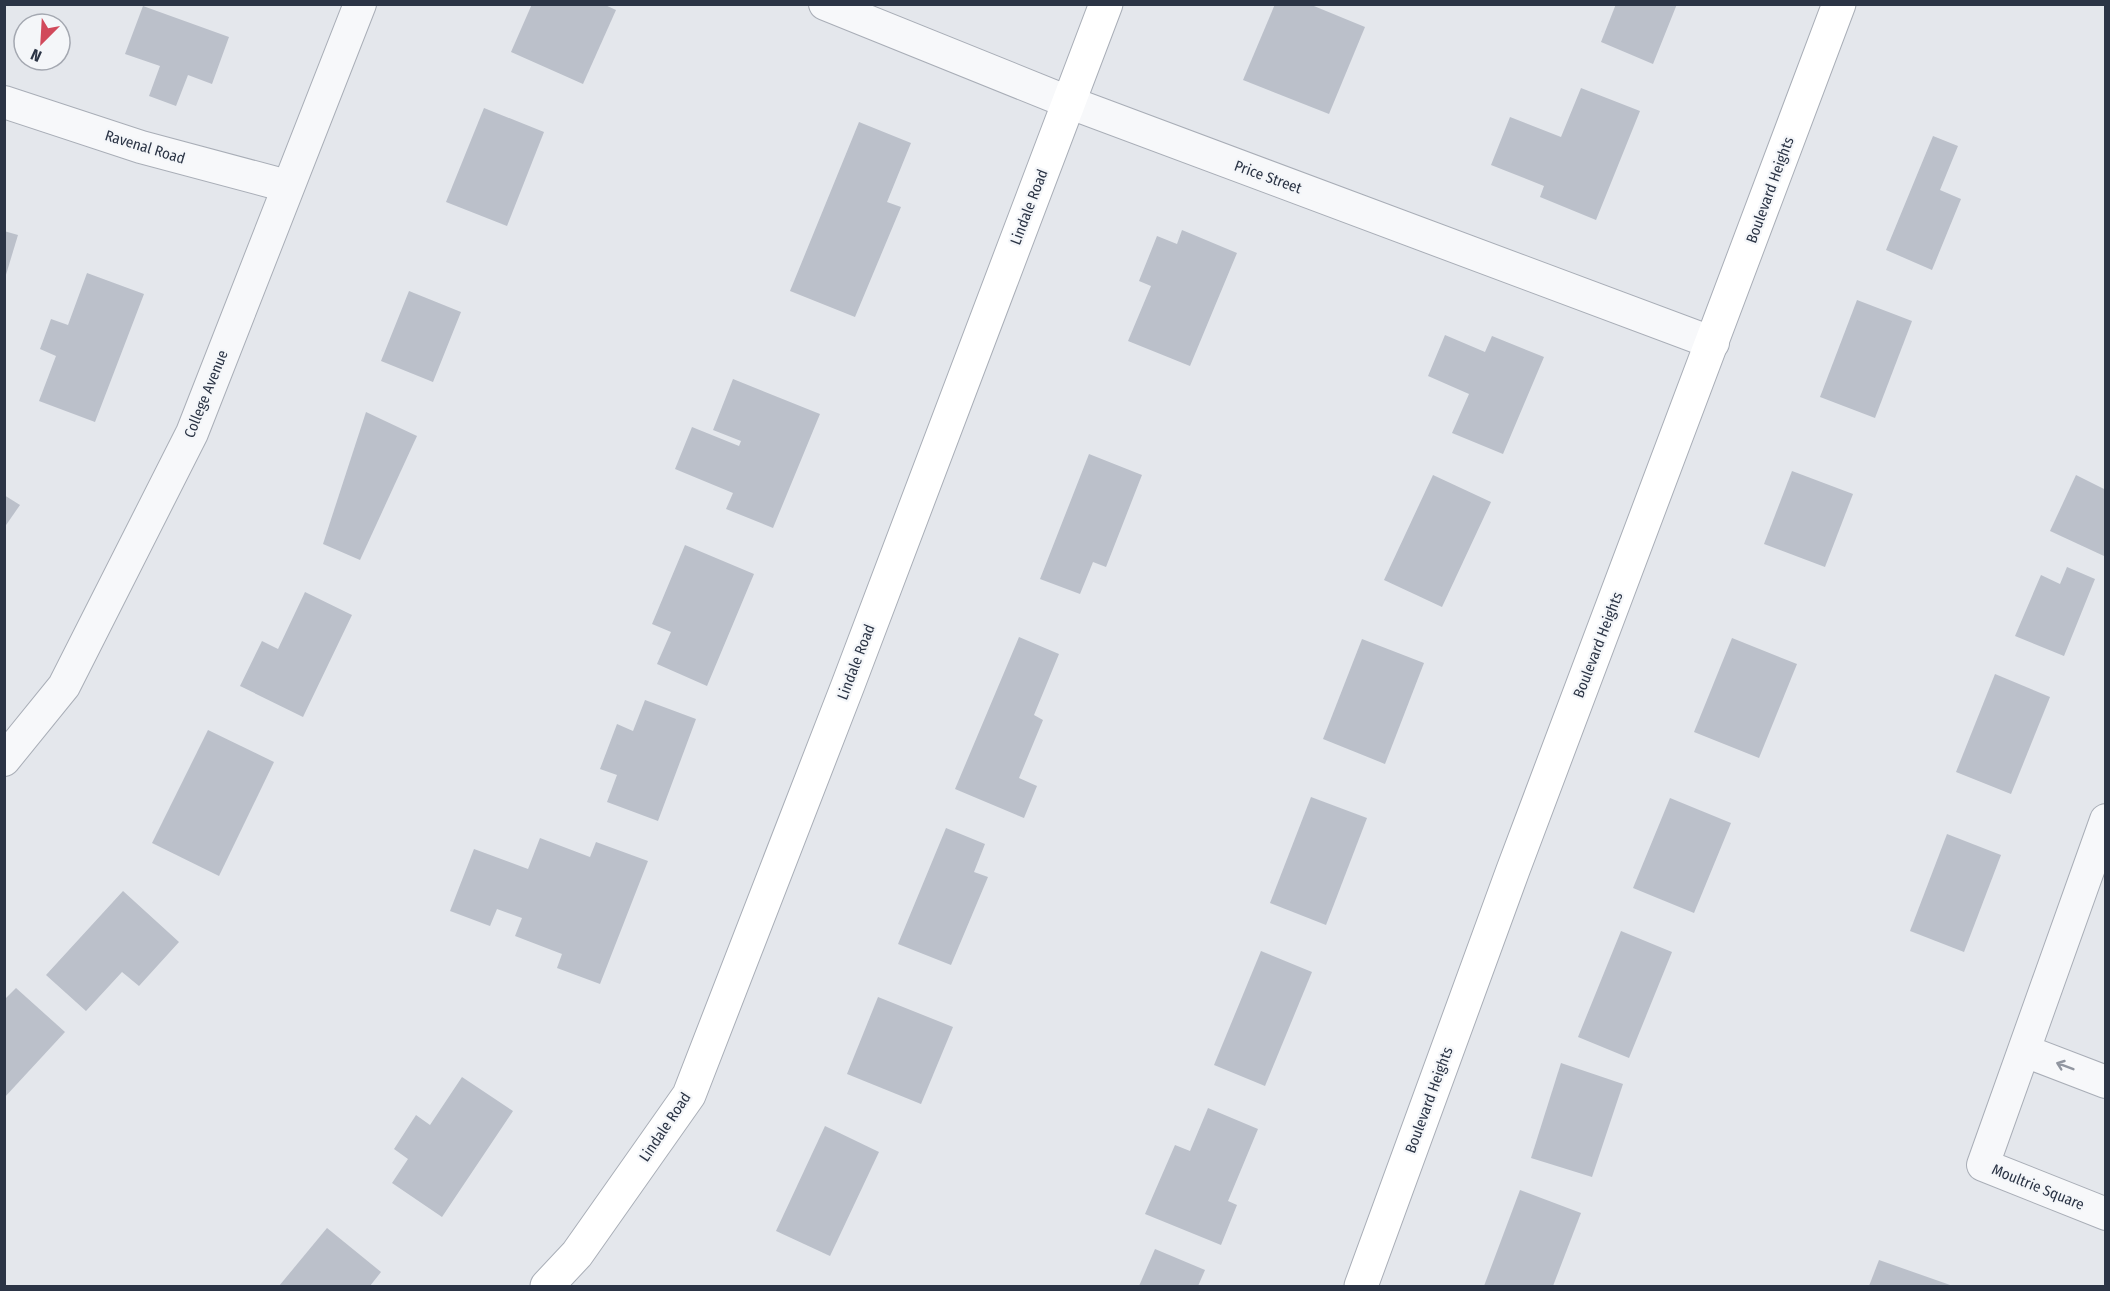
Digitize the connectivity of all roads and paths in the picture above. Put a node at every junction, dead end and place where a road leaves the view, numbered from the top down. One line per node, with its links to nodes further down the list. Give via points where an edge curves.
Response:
1 (360, 4): 7 (street, College Avenue)
2 (825, 4): 6 (street, Price Street)
3 (1106, 4): 6 (street, Lindale Road)
4 (1839, 4): 8 (street, Boulevard Heights)
5 (4, 102): 7 (street, Ravenal Road, via 141,147)
6 (1068, 102): 8 (street, Price Street); 14 (street, Lindale Road, via 689,1095 577,1254)
7 (287, 186): 9 (street, College Avenue, via 192,433 64,686)
8 (1713, 343): 15 (street, Boulevard Heights, via 1513,870)
9 (4, 760)
10 (2106, 820): 11 (street, Moultrie Square)
11 (2025, 1051): 12 (street, one-way to 11); 13 (street, Moultrie Square, via 1983,1165)
12 (2106, 1082)
13 (2106, 1214)
14 (547, 1287)
15 (1361, 1287)

